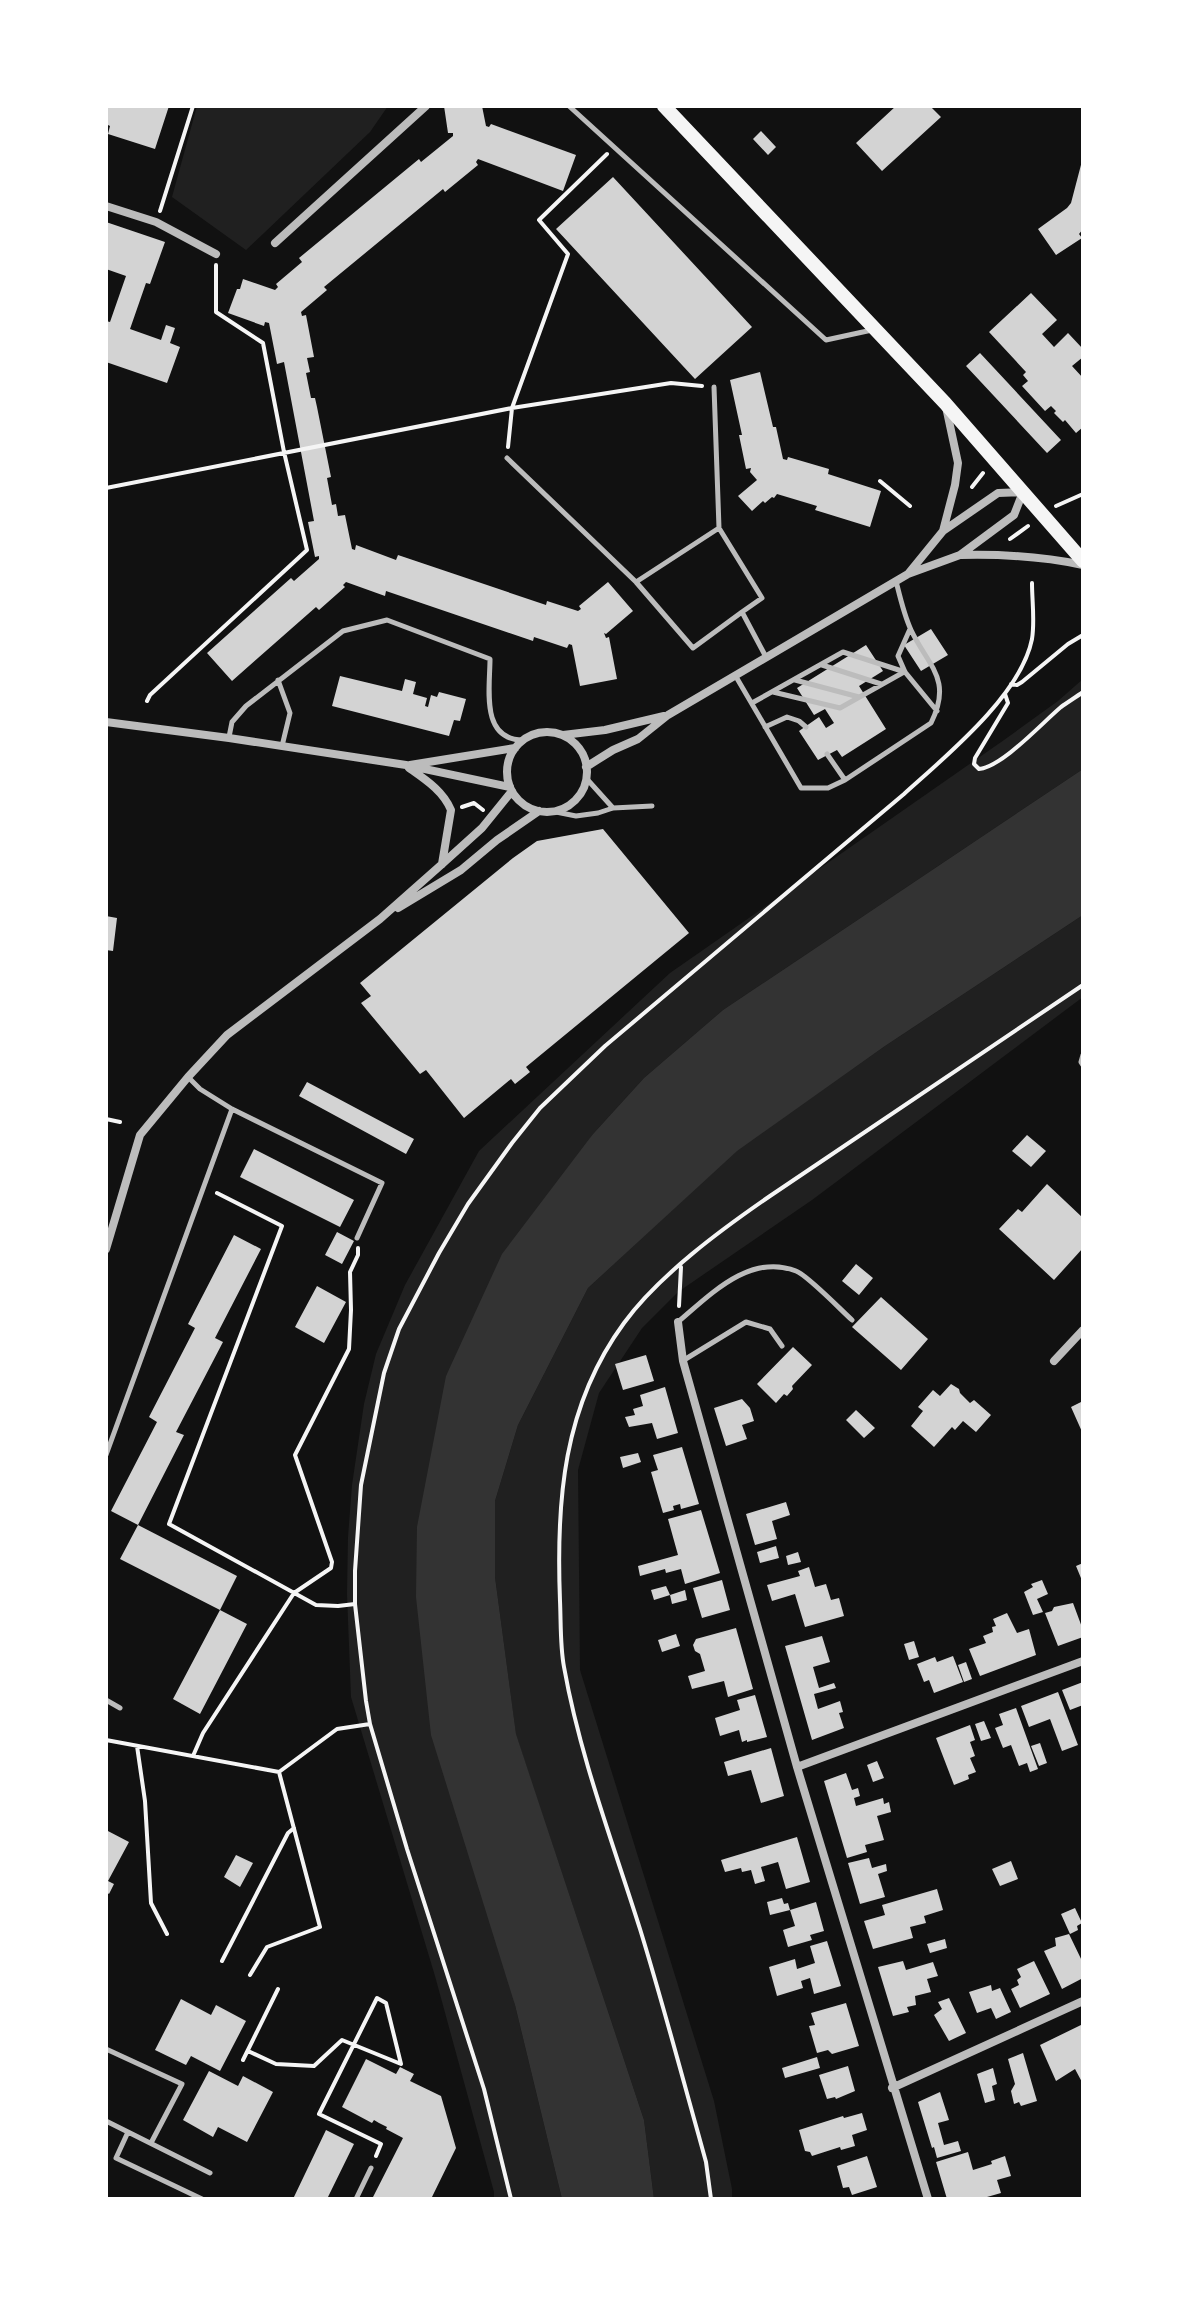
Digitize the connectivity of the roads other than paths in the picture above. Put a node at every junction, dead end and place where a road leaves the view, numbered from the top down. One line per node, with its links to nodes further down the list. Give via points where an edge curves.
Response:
1 (426, 106): 5 (street)
2 (569, 106): 7 (lane, via 826,340)
3 (664, 106): 7 (main road)
4 (106, 206): 6 (street, via 156,222)
5 (275, 243)
6 (216, 254)
7 (875, 329): 9 (main road)
8 (714, 387): 12 (lane)
9 (945, 403): 11 (main road); 13 (street, via 958,463)
10 (507, 458): 18 (lane)
11 (1023, 492): 13 (street, via 998,493); 14 (street, via 1014,515); 15 (main road)
12 (719, 528): 18 (lane); 19 (lane, via 762,598)
13 (943, 531): 16 (street)
14 (960, 555): 15 (street, via 1011,554); 16 (street)
15 (1083, 563)
16 (908, 574): 17 (street)
17 (896, 581): 20 (lane); 21 (street)
18 (636, 582): 19 (lane, via 693,648)
19 (742, 612): 21 (lane)
20 (910, 629): 23 (lane, via 898,656); 31 (lane, via 939,677)
21 (766, 657): 24 (street)
22 (821, 665): 23 (lane, via 843,652); 25 (lane); 27 (lane)
23 (905, 672): 27 (lane); 31 (lane)
24 (735, 675): 30 (lane); 32 (street)
25 (794, 679): 28 (lane); 29 (lane)
26 (278, 680): 37 (lane, via 232,722); 38 (lane, via 343,631 387,620 490,659 492,722 499,733); 39 (lane, via 290,713)
27 (881, 685): 29 (lane)
28 (772, 692): 29 (lane, via 840,708); 30 (lane)
29 (860, 697)
30 (752, 703): 34 (lane)
31 (937, 712): 45 (lane, via 931,723)
32 (668, 715): 36 (street); 43 (street, via 638,739)
33 (106, 722): 37 (street)
34 (765, 727): 35 (lane, via 787,717); 45 (lane, via 801,788 828,788)
35 (806, 727)
36 (562, 735): 38 (street, via 541,732); 43 (street, via 579,748)
37 (229, 738): 39 (street)
38 (523, 740): 40 (street)
39 (282, 746): 42 (street)
40 (515, 748): 42 (street); 46 (street, via 507,767)
41 (827, 754): 45 (lane)
42 (406, 765): 46 (street); 51 (street, via 433,785 451,810)
43 (586, 767): 44 (street)
44 (586, 778): 48 (lane); 50 (street, via 574,800)
45 (845, 780)
46 (511, 789): 49 (street); 51 (street, via 482,828)
47 (652, 806): 48 (lane)
48 (613, 808): 50 (lane, via 576,816)
49 (539, 811): 50 (street); 52 (street, via 461,870)
50 (551, 811)
51 (441, 865): 52 (street)
52 (380, 919): 55 (street, via 227,1035)
53 (1083, 1055): 54 (lane)
54 (1083, 1065)
55 (188, 1077): 56 (lane); 58 (street, via 140,1135)
56 (232, 1109): 57 (lane, via 382,1183); 65 (lane)
57 (357, 1238)
58 (106, 1249)
59 (852, 1320): 60 (lane, via 798,1271 764,1265 726,1282)
60 (678, 1322): 63 (street)
61 (1083, 1330): 64 (street)
62 (782, 1346): 63 (lane, via 770,1329 746,1322)
63 (683, 1361): 69 (street)
64 (1054, 1361)
65 (106, 1455)
66 (1083, 1661): 69 (street)
67 (106, 1700): 68 (lane)
68 (120, 1708)
69 (797, 1767): 72 (street)
70 (1083, 2001): 72 (street)
71 (106, 2049): 75 (lane, via 182,2084)
72 (892, 2088): 80 (street)
73 (106, 2121): 74 (lane)
74 (128, 2132): 75 (lane); 78 (lane, via 116,2158)
75 (151, 2143): 77 (lane)
76 (371, 2168): 79 (lane)
77 (210, 2173)
78 (202, 2199)
79 (356, 2199)
80 (928, 2199)

